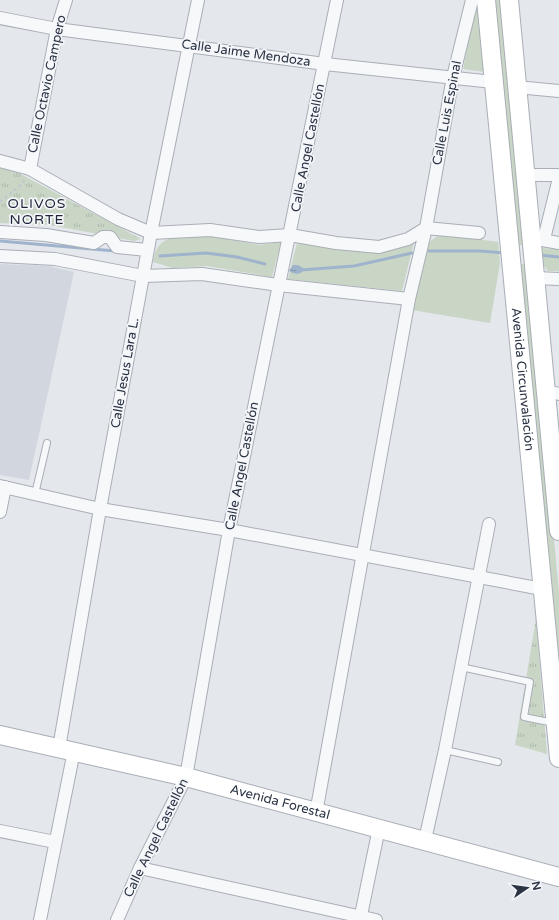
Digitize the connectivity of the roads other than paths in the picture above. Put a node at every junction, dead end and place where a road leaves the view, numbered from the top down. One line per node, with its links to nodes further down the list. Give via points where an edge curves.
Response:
1 (66, 0): 8 (street, Calle Octavio Campero)
2 (198, 0): 9 (street, Calle Jesus Lara L.)
3 (337, 0): 10 (street, Calle Angel Castellón)
4 (472, 0): 11 (street, Calle Luis Espinal)
5 (486, 0): 12 (main road, Avenida Circunvalación)
6 (509, 0): 13 (main road, Avenida Circunvalación)
7 (0, 18): 8 (street, Calle Jaime Mendoza)
8 (57, 29): 9 (street, Calle Jaime Mendoza); 16 (street, Calle Octavio Campero)
9 (189, 46): 10 (street, Calle Jaime Mendoza); 21 (street, Calle Jesus Lara L.)
10 (325, 64): 11 (street, Calle Jaime Mendoza); 23 (street, Calle Angel Castellón)
11 (453, 77): 12 (street, Calle Jaime Mendoza); 19 (street, Calle Luis Espinal)
12 (494, 82): 44 (main road, Avenida Circunvalación)
13 (517, 87): 14 (street); 17 (main road, Avenida Circunvalación)
14 (559, 91)
15 (0, 161): 16 (street)
16 (30, 169): 21 (street, via 118,219)
17 (525, 175): 18 (street); 24 (main road, Avenida Circunvalación)
18 (559, 177): 24 (street)
19 (426, 228): 22 (street); 23 (street, via 408,239 379,247); 32 (street, Calle Luis Espinal)
20 (0, 232): 26 (street, via 46,234 94,243 103,237 110,237 118,248)
21 (151, 233): 23 (street, via 210,230 259,237); 26 (street, Calle Jesus Lara L.)
22 (479, 233)
23 (290, 235): 31 (street, Calle Angel Castellón)
24 (536, 242): 25 (street); 28 (main road, Avenida Circunvalación)
25 (559, 243)
26 (148, 250): 29 (street, Calle Jesus Lara L.)
27 (0, 256): 29 (street, via 55,259)
28 (535, 272): 30 (street); 33 (main road, Avenida Circunvalación)
29 (143, 276): 31 (street, via 202,274); 37 (street, Calle Jesus Lara L.)
30 (559, 279)
31 (278, 285): 32 (street); 40 (street, Calle Angel Castellón)
32 (408, 299): 42 (street, Calle Luis Espinal)
33 (552, 392): 41 (main road, Avenida Circunvalación)
34 (47, 443): 36 (lane)
35 (2, 487): 36 (street); 38 (street)
36 (35, 494): 37 (street)
37 (100, 509): 40 (street); 48 (street, Calle Jesus Lara L.)
38 (0, 512)
39 (490, 524): 43 (street)
40 (229, 530): 42 (street); 52 (street, Calle Angel Castellón)
41 (559, 531)
42 (363, 557): 43 (street); 53 (street, Calle Luis Espinal)
43 (479, 578): 44 (street); 45 (street)
44 (542, 589): 46 (main road, Avenida Circunvalación)
45 (462, 667): 46 (lane, via 530,682 524,717); 49 (street)
46 (556, 723): 50 (main road, Avenida Circunvalación)
47 (0, 735): 48 (main road, Avenida Forestal)
48 (66, 749): 52 (main road, Avenida Forestal); 57 (street, Calle Jesus Lara L.)
49 (445, 750): 51 (lane); 56 (street)
50 (559, 758)
51 (498, 762)
52 (186, 777): 53 (main road, Avenida Forestal); 58 (street, Calle Angel Castellón)
53 (316, 813): 54 (main road, Avenida Forestal)
54 (379, 828): 56 (main road, Avenida Forestal); 60 (street)
55 (0, 831): 57 (street)
56 (425, 840): 59 (main road, Avenida Forestal)
57 (56, 842): 61 (street, Calle Jesus Lara L.)
58 (140, 868): 60 (street); 62 (street, Calle Angel Castellón)
59 (559, 877)
60 (361, 919): 63 (street)
61 (40, 920)
62 (117, 920)
63 (376, 920)

